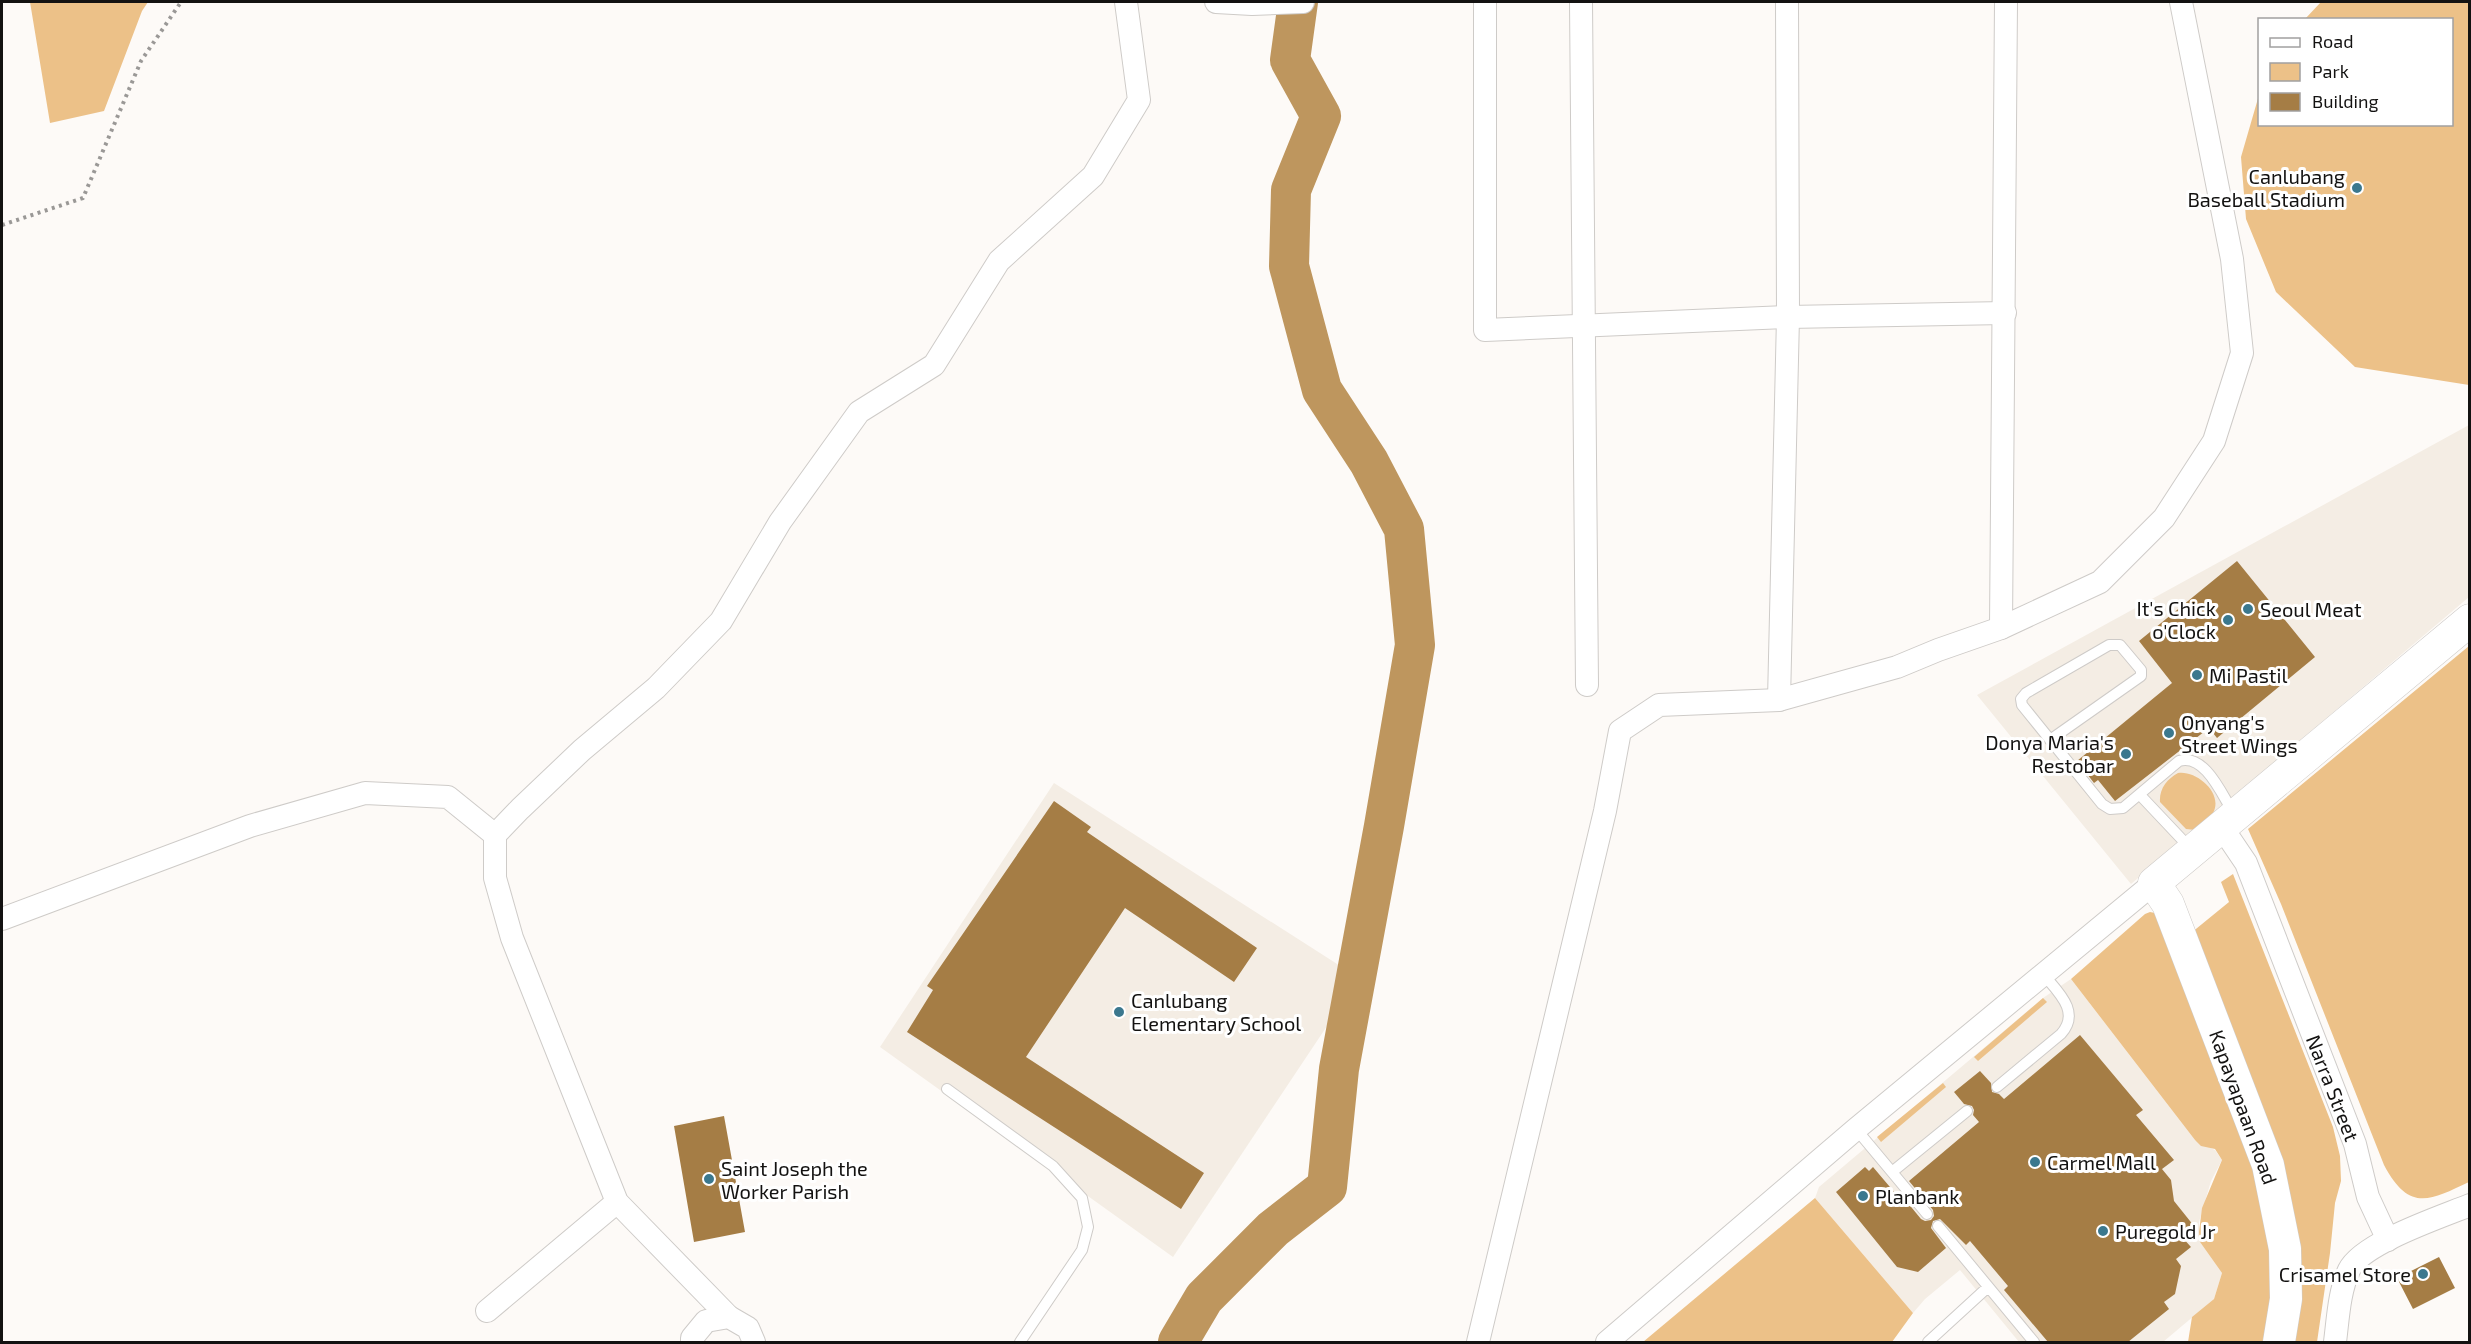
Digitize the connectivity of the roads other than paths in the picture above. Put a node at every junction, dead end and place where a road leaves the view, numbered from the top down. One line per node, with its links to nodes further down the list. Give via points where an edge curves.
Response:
1 (1126, 2): 19 (street, via 1139,100 1093,176 999,261 934,365 859,412 780,522 721,621 656,688 582,750)
2 (1216, 2): 3 (street)
3 (1303, 2)
4 (1485, 2): 11 (street, via 1485,330)
5 (1581, 2): 11 (street)
6 (1787, 2): 10 (street)
7 (2006, 2): 9 (street)
8 (2181, 2): 13 (street, via 2232,259 2242,353 2214,441 2164,519 2100,582)
9 (2005, 313): 10 (street); 13 (street)
10 (1788, 317): 11 (street); 15 (street)
11 (1584, 326): 14 (street)
12 (2469, 620): 18 (street)
13 (2001, 628): 15 (street, via 1898,667)
14 (1587, 684)
15 (1779, 700): 40 (street, via 1659,705 1620,731 1605,811)
16 (2050, 740): 16 (lane, via 2022,705 2022,697 2109,645 2124,648 2141,670 2141,676); 17 (lane, via 2107,807 2119,810)
17 (2139, 795): 18 (lane, via 2187,759 2210,775); 20 (lane)
18 (2228, 821): 20 (street); 33 (street, Narra Street, via 2355,1144 2368,1197)
19 (495, 835): 22 (street, via 448,797 365,794 250,826); 29 (street, via 495,878 512,938)
20 (2192, 851): 21 (street)
21 (2154, 883): 23 (street); 44 (street, Kapayapaan Road, via 2168,904 2268,1165 2285,1258 2286,1299)
22 (2, 919)
23 (2044, 975): 24 (lane, via 2067,1004 2068,1023 2061,1034); 27 (street)
24 (1996, 1087)
25 (947, 1089): 39 (lane, via 1053,1166 1082,1198 1088,1227 1082,1251)
26 (1967, 1111): 28 (lane)
27 (1856, 1130): 28 (lane); 41 (street)
28 (1892, 1172): 31 (lane)
29 (617, 1202): 35 (street); 36 (street)
30 (2469, 1205): 33 (street)
31 (1927, 1214)
32 (1938, 1226): 34 (lane)
33 (2388, 1240): 45 (street, via 2366,1251 2350,1267)
34 (1988, 1287): 42 (lane); 43 (lane)
35 (487, 1311)
36 (729, 1317): 37 (street, via 706,1321); 38 (street, via 748,1328)
37 (692, 1342)
38 (754, 1342)
39 (1020, 1342)
40 (1478, 1342)
41 (1607, 1342)
42 (1930, 1342)
43 (2034, 1342)
44 (2279, 1342)
45 (2335, 1342)

